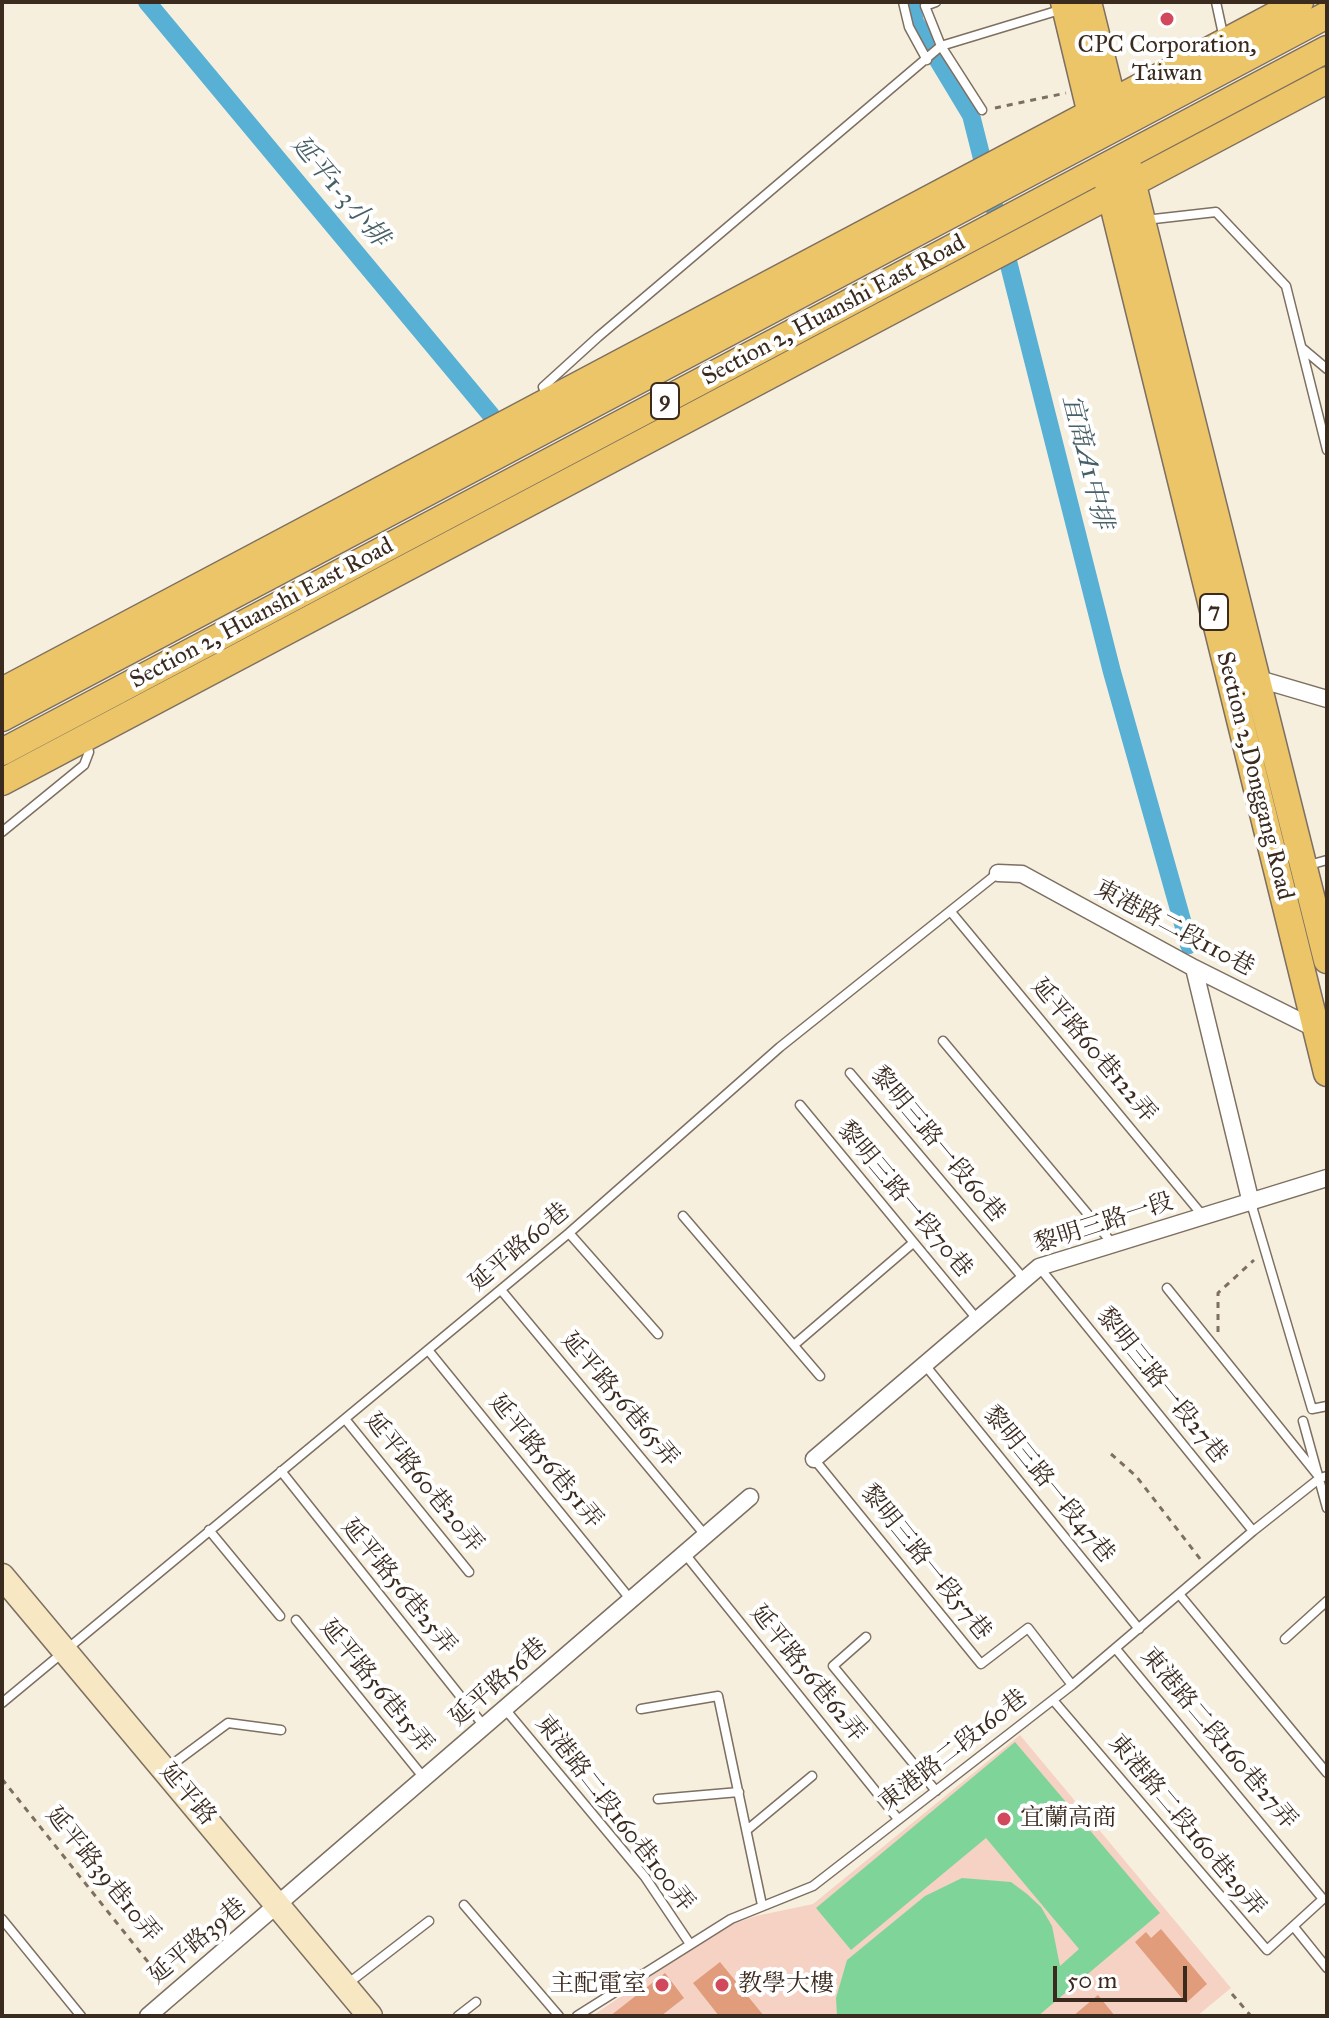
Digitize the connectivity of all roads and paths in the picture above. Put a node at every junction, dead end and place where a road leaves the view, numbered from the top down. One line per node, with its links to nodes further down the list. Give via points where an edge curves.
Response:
1 (903, 2): 10 (lane, via 909,27)
2 (936, 2): 7 (lane, via 925,6)
3 (1216, 2): 9 (lane)
4 (1300, 2): 9 (main road, Section 2, Huanshi East Road / 9)
5 (1072, 4): 7 (lane); 12 (main road, 7); 16 (main road, 7)
6 (1327, 15): 9 (main road, Section 2, Huanshi East Road / 9)
7 (941, 46): 10 (lane); 14 (lane)
8 (1327, 49): 13 (main road, Section 2, Huanshi East Road / 9)
9 (1230, 52): 13 (lane); 16 (main road, Section 2, Huanshi East Road / 9)
10 (927, 60): 21 (lane, via 543,387)
11 (1327, 80): 15 (main road, Section 2, Huanshi East Road / 9)
12 (1085, 89): 14 (path); 16 (main road, 7)
13 (1250, 89): 15 (lane); 16 (main road, Section 2, Huanshi East Road / 9)
14 (982, 110)
15 (1263, 114): 17 (main road, Section 2, Huanshi East Road / 9)
16 (1109, 137): 17 (main road, Section 2,Donggang Road / 7); 21 (main road, Section 2, Huanshi East Road / 9); 22 (main road, Section 2, Huanshi East Road / 9)
17 (1122, 190): 18 (main road, Section 2,Donggang Road / 7); 24 (main road, Section 2, Huanshi East Road / 9); 25 (main road, Section 2,Donggang Road / 7)
18 (1142, 220): 19 (lane, via 1216,212 1286,286); 27 (main road, Section 2,Donggang Road / 7)
19 (1301, 347): 20 (lane); 23 (lane)
20 (1327, 369)
21 (554, 412): 22 (main road); 26 (main road, Section 2, Huanshi East Road / 9)
22 (574, 449): 24 (main road); 30 (main road, Section 2, Huanshi East Road / 9)
23 (1327, 450)
24 (586, 473): 32 (main road, Section 2, Huanshi East Road / 9)
25 (1228, 668): 27 (street); 41 (main road, Section 2,Donggang Road / 7)
26 (51, 678): 28 (main road, Section 2, Huanshi East Road / 9); 30 (lane); 31 (main road, Section 2, Huanshi East Road / 9)
27 (1257, 679): 29 (street); 36 (main road, Section 2,Donggang Road / 7)
28 (2, 691)
29 (1327, 699)
30 (74, 714): 32 (lane); 33 (main road, Section 2, Huanshi East Road / 9)
31 (2, 718)
32 (85, 739): 34 (main road, Section 2, Huanshi East Road / 9); 35 (lane, via 89,752 84,765)
33 (2, 752)
34 (2, 782)
35 (2, 832)
36 (1315, 863): 39 (main road, Section 2,Donggang Road / 7)
37 (998, 873): 38 (lane, 延平路60巷); 40 (street, 東港路二段110巷, via 1022,874)
38 (951, 912): 49 (lane, 延平路60巷122弄); 50 (lane, 延平路60巷, via 780,1047)
39 (1327, 960)
40 (1194, 968): 41 (street, 東港路二段110巷); 47 (street)
41 (1322, 1030): 44 (main road, Section 2,Donggang Road / 7)
42 (943, 1041): 52 (lane)
43 (850, 1073): 55 (lane, 黎明三路一段60巷)
44 (1327, 1073)
45 (800, 1105): 51 (lane, 黎明三路一段70巷)
46 (1327, 1178): 47 (street, 黎明三路一段)
47 (1251, 1203): 49 (street, 黎明三路一段); 53 (lane)
48 (683, 1216): 60 (lane)
49 (1203, 1216): 52 (street, 黎明三路一段)
50 (569, 1233): 57 (lane, 延平路60巷); 59 (lane)
51 (913, 1243): 58 (lane, 黎明三路一段70巷); 60 (lane)
52 (1112, 1243): 54 (street, 黎明三路一段)
53 (1266, 1249): 62 (path, via 1218,1293); 65 (lane, via 1312,1409)
54 (1039, 1267): 55 (street, 黎明三路一段); 75 (lane, 黎明三路一段27巷)
55 (1024, 1279): 58 (street, 黎明三路一段)
56 (1167, 1288): 62 (lane)
57 (501, 1290): 61 (lane, 延平路60巷); 76 (lane, 延平路56巷65弄)
58 (978, 1320): 63 (street, 黎明三路一段)
59 (658, 1334)
60 (794, 1345): 64 (lane)
61 (428, 1350): 66 (lane, 延平路60巷); 82 (lane, 延平路56巷51弄)
62 (1218, 1351): 71 (lane)
63 (925, 1365): 69 (street, 黎明三路一段); 86 (lane, 黎明三路一段47巷)
64 (820, 1376)
65 (1327, 1406)
66 (345, 1419): 70 (lane, 延平路60巷); 79 (lane, 延平路60巷20弄)
67 (1303, 1421): 71 (lane)
68 (1111, 1454): 78 (path, via 1136,1476)
69 (814, 1459): 91 (lane, 黎明三路一段57巷, via 981,1664 1028,1628)
70 (281, 1471): 74 (lane, 延平路60巷); 96 (lane, 延平路56巷25弄)
71 (1323, 1477): 73 (lane); 75 (lane, 東港路二段160巷)
72 (750, 1497): 76 (street, 延平路56巷)
73 (1327, 1508)
74 (209, 1530): 84 (lane); 90 (lane, 延平路60巷)
75 (1253, 1531): 78 (lane, 東港路二段160巷)
76 (705, 1536): 77 (street, 延平路56巷)
77 (685, 1554): 82 (street, 延平路56巷); 106 (lane, 延平路56巷62弄)
78 (1208, 1569): 81 (lane, 東港路二段160巷)
79 (469, 1572)
80 (2, 1576): 90 (main road, 延平路)
81 (1179, 1594): 86 (lane, 東港路二段160巷); 99 (lane)
82 (631, 1600): 94 (street, 延平路56巷)
83 (1327, 1601): 88 (lane)
84 (280, 1616)
85 (296, 1620): 102 (lane, 延平路56巷15弄)
86 (1139, 1629): 89 (lane, 東港路二段160巷)
87 (866, 1637): 103 (lane, via 833,1666)
88 (1285, 1639)
89 (1116, 1649): 91 (lane, 東港路二段160巷); 113 (lane, 東港路二段160巷27弄, via 1323,1899)
90 (65, 1651): 93 (lane, 延平路60巷); 98 (main road, 延平路)
91 (1072, 1685): 92 (lane, 東港路二段160巷)
92 (1053, 1700): 103 (lane, 東港路二段160巷); 113 (lane, 東港路二段160巷29弄, via 1267,1950)
93 (2, 1703)
94 (505, 1709): 96 (street, 延平路56巷); 114 (lane, 東港路二段160巷100弄, via 645,1877)
95 (641, 1709): 104 (lane, via 718,1696)
96 (485, 1727): 102 (street, 延平路56巷)
97 (281, 1730): 98 (lane, via 228,1723)
98 (165, 1769): 108 (main road, 延平路)
99 (1327, 1773)
100 (812, 1776): 107 (lane)
101 (2, 1779): 117 (path, 延平路39巷10弄)
102 (425, 1779): 108 (street, 延平路56巷)
103 (936, 1791): 106 (lane, 東港路二段160巷)
104 (739, 1792): 105 (lane); 107 (lane)
105 (658, 1799)
106 (898, 1819): 110 (lane, 東港路二段160巷, via 813,1886)
107 (747, 1830): 110 (lane)
108 (279, 1904): 116 (main road, 延平路); 117 (street, 延平路39巷)
109 (464, 1905): 124 (lane)
110 (762, 1905): 114 (lane, 東港路二段160巷)
111 (2, 1919): 120 (lane)
112 (429, 1921): 116 (lane)
113 (1294, 1927): 115 (lane)
114 (690, 1944): 125 (lane, 東港路二段160巷)
115 (1327, 1968)
116 (345, 1985): 122 (main road, 延平路)
117 (174, 1994): 121 (street, 延平路39巷)
118 (1232, 1994): 126 (path)
119 (476, 2002): 123 (lane)
120 (81, 2016)
121 (148, 2016)
122 (370, 2016)
123 (458, 2016)
124 (559, 2016)
125 (577, 2016)
126 (1251, 2016)

